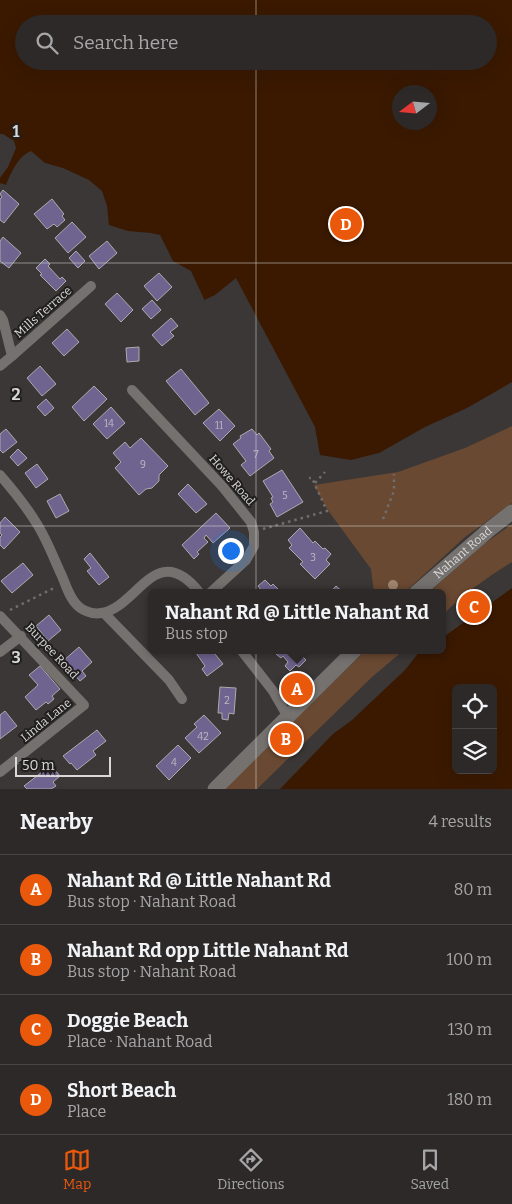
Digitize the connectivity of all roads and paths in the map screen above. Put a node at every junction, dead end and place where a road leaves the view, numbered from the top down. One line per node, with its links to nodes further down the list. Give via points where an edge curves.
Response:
1 (91, 286): 3 (street, Mills Terrace)
2 (0, 315): 3 (street)
3 (12, 356): 4 (street, Mills Terrace)
4 (0, 366)
5 (132, 390): 13 (street, Howe Road, via 222,486 251,522)
6 (325, 472): 10 (path)
7 (394, 474): 12 (path, via 394,491)
8 (0, 475): 14 (street, via 38,526)
9 (309, 478): 10 (path)
10 (315, 483): 13 (path, via 327,511)
11 (512, 512): 17 (main road, Nahant Road)
12 (382, 518)
13 (254, 532): 16 (street, via 254,546 246,560)
14 (64, 583): 18 (street, via 78,606 90,613); 19 (path)
15 (196, 589): 18 (street, via 182,574 170,571 155,575)
16 (214, 589)
17 (421, 589)
18 (104, 613): 24 (street, via 169,680)
19 (0, 616): 20 (street, Burpee Road)
20 (21, 636): 21 (street); 25 (street, Burpee Road)
21 (0, 652)
22 (244, 654): 26 (street, via 273,691)
23 (351, 654): 26 (main road)
24 (182, 699)
25 (84, 705): 27 (street, Linda Lane)
26 (288, 717): 28 (main road)
27 (0, 772)
28 (215, 789)

